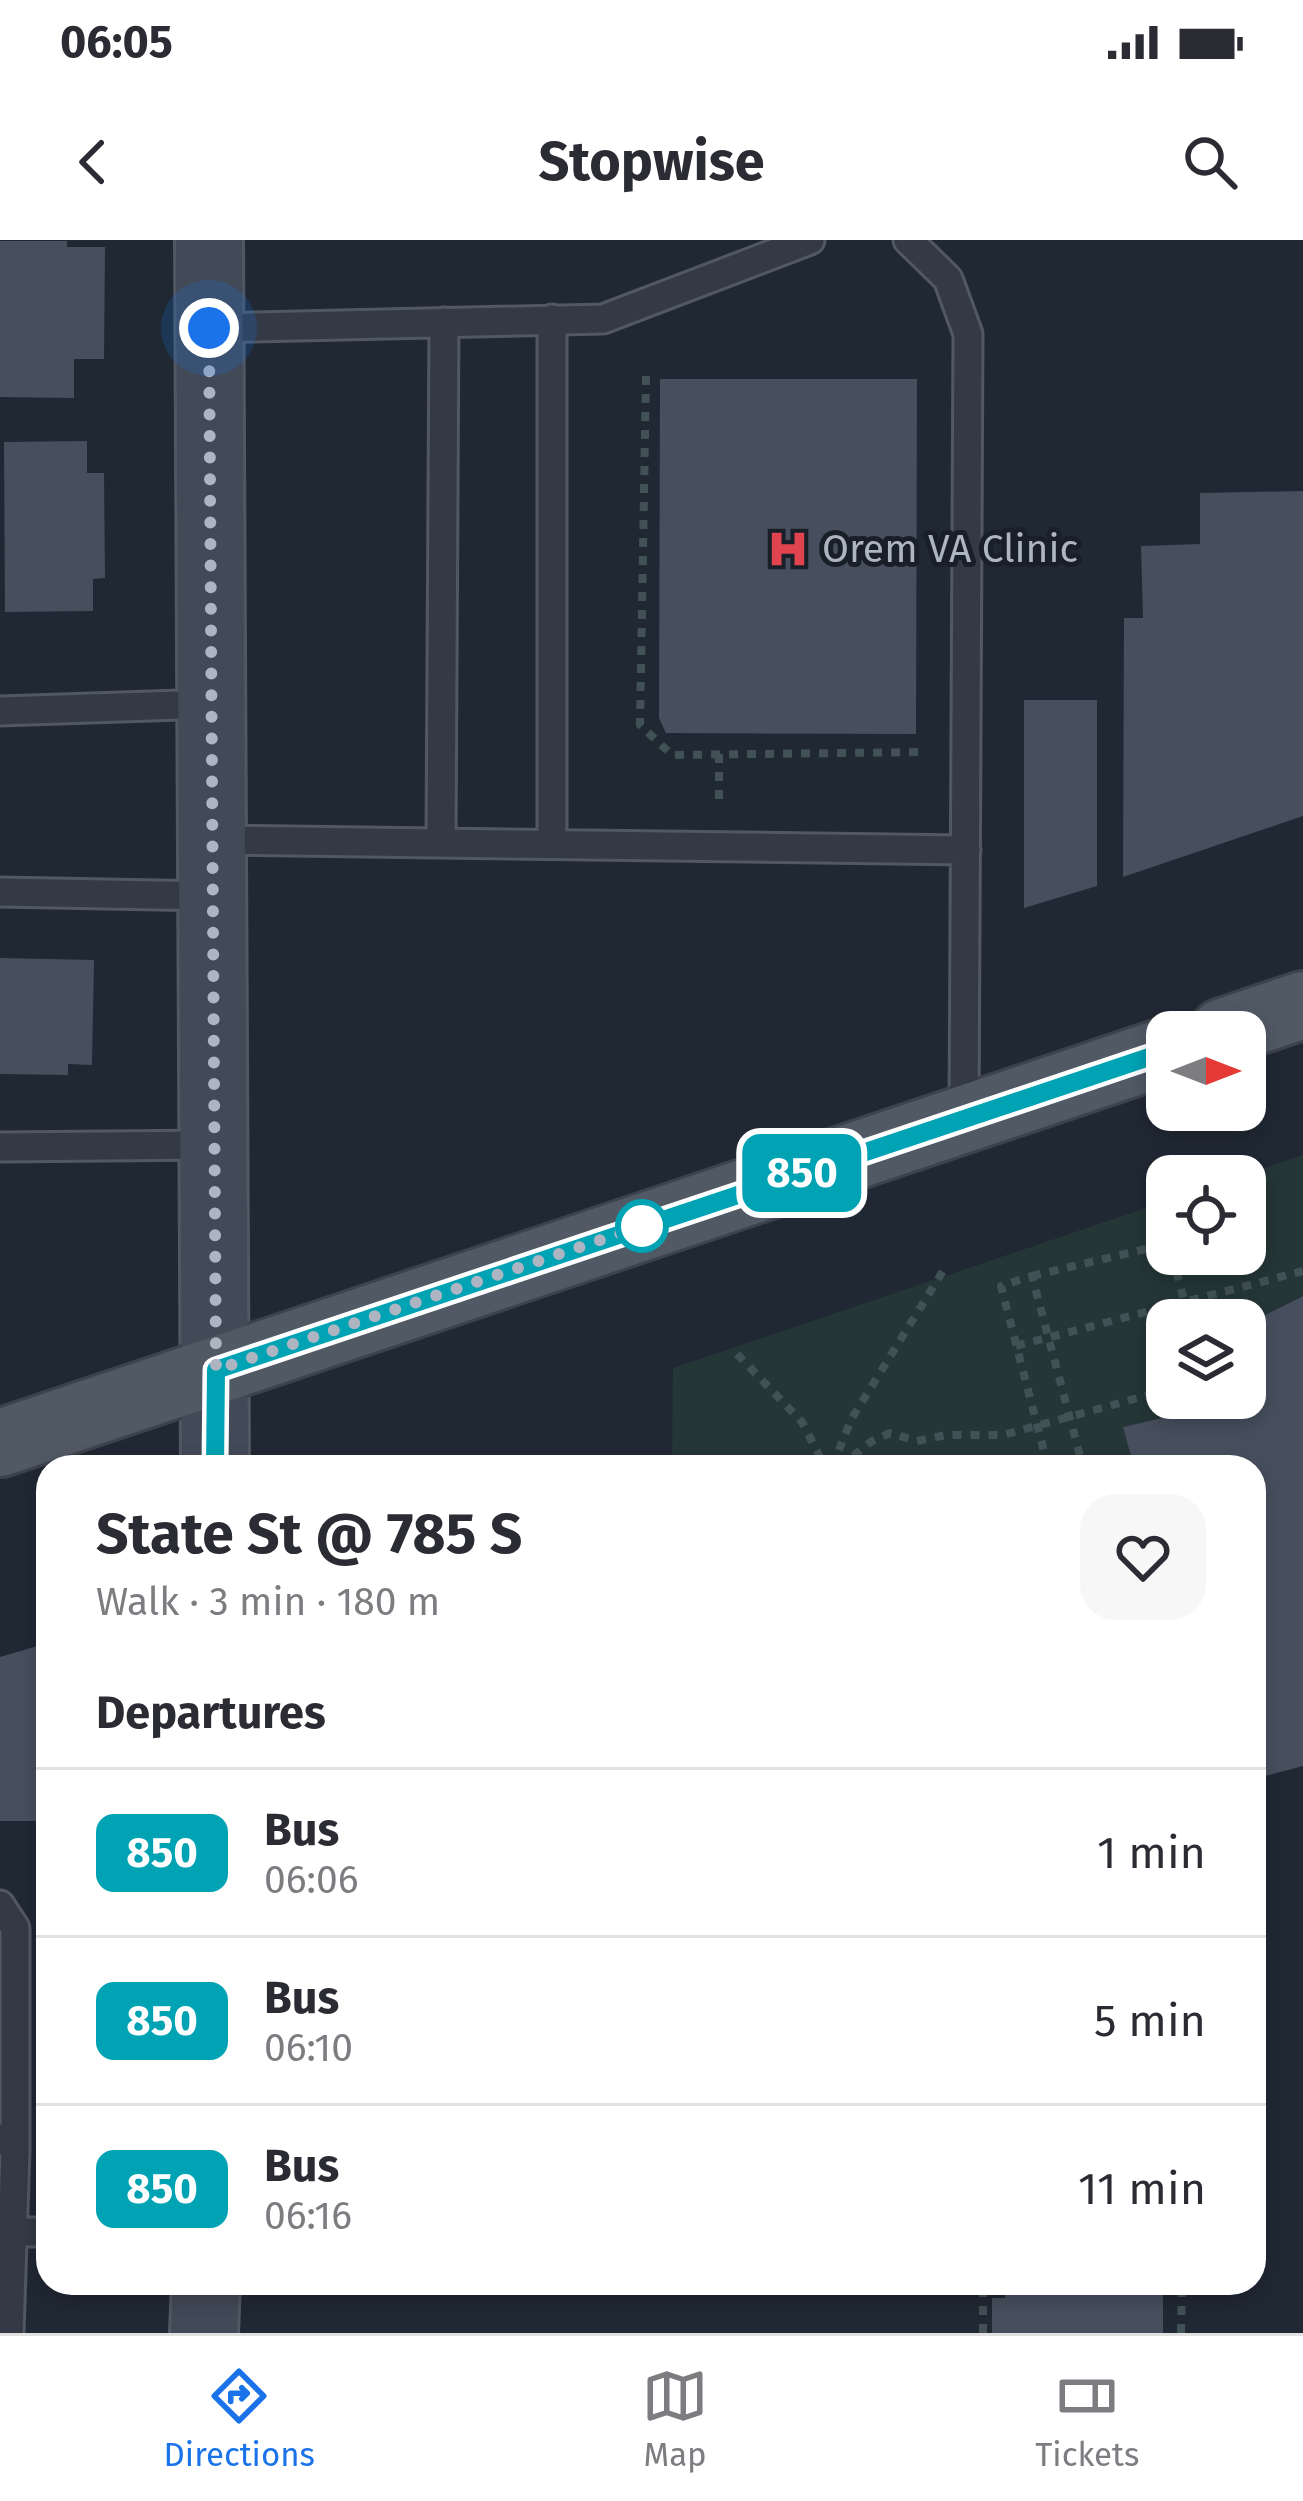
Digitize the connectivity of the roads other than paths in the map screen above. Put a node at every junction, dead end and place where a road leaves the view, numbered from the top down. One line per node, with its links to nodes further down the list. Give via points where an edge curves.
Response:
1 (208, 240): 6 (main road)
2 (810, 240): 4 (lane, via 603,320)
3 (908, 240): 11 (lane, via 949,279 968,334)
4 (552, 319): 5 (lane); 10 (lane)
5 (444, 322): 6 (lane); 9 (lane)
6 (209, 328): 7 (main road)
7 (211, 704): 8 (lane); 12 (main road)
8 (0, 710)
9 (441, 843): 10 (lane); 12 (lane)
10 (552, 844): 11 (lane)
11 (966, 850): 17 (lane)
12 (212, 868): 13 (lane); 18 (main road)
13 (0, 892)
14 (1303, 1005): 15 (main road)
15 (1266, 1017)
16 (1146, 1058): 17 (main road)
17 (964, 1118): 20 (main road)
18 (213, 1144): 19 (lane); 20 (main road)
19 (0, 1148)
20 (216, 1370): 21 (main road); 22 (main road)
21 (0, 1443)
22 (215, 1455)
23 (0, 1905): 24 (lane, via 15,1928)
24 (8, 2143): 25 (lane)
25 (13, 2232): 26 (lane); 28 (lane)
26 (36, 2232)
27 (206, 2295): 29 (main road)
28 (9, 2333)
29 (204, 2333)

